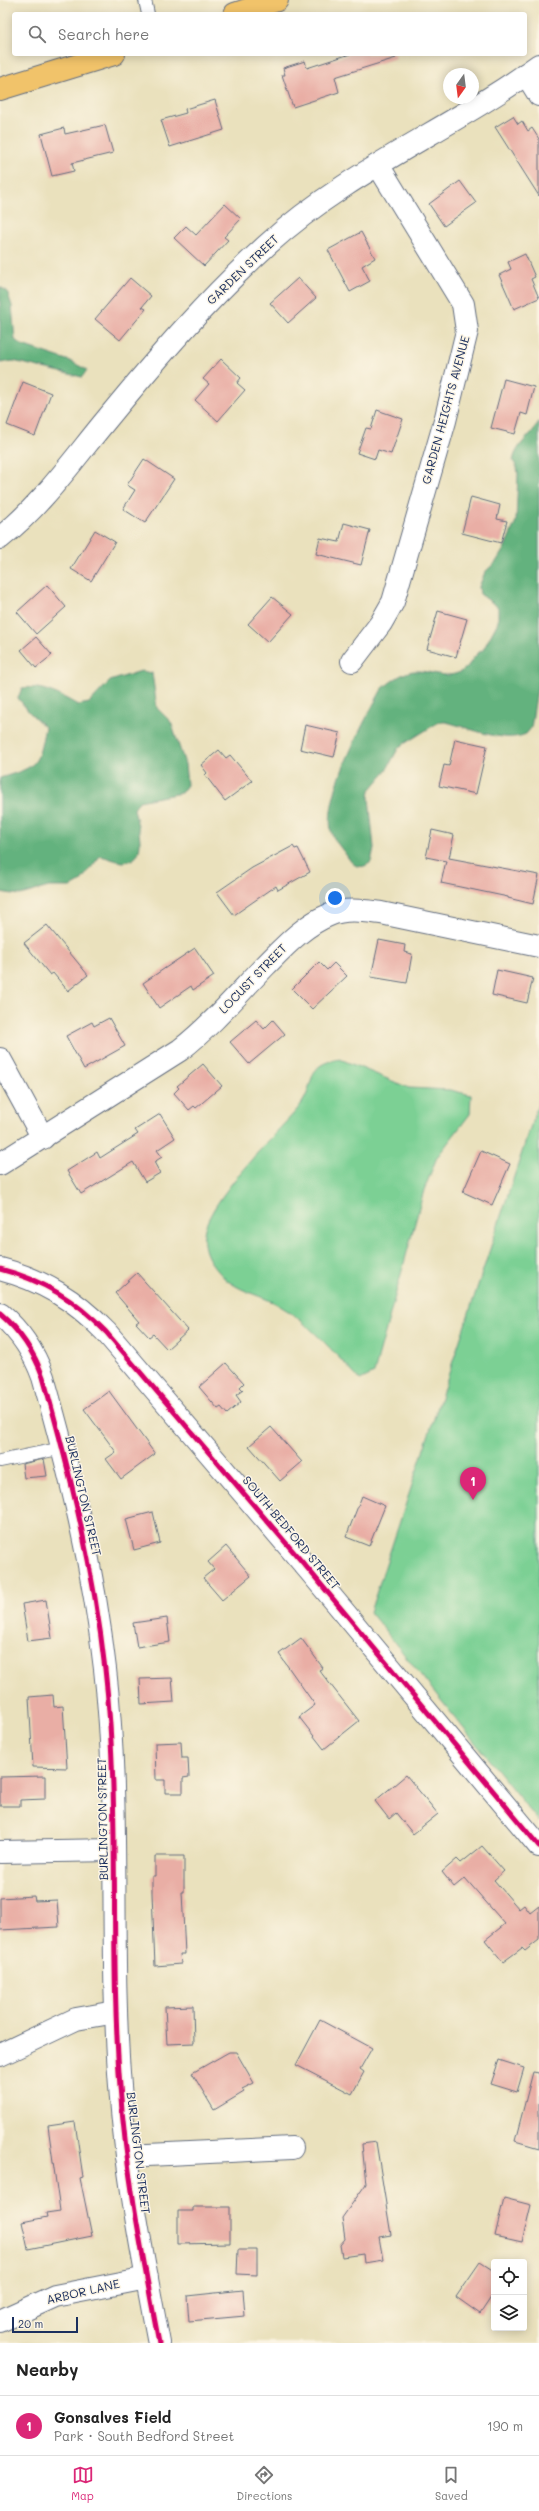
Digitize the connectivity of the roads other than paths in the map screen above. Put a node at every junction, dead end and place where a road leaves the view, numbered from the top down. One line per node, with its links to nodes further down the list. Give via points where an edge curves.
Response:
1 (145, 0): 3 (lane)
2 (277, 0): 4 (main road)
3 (148, 12)
4 (241, 12)
5 (107, 56): 7 (main road)
6 (533, 70): 8 (street); 9 (street, GARDEN STREET, via 463,116)
7 (0, 89)
8 (539, 94)
9 (378, 165): 10 (street, GARDEN STREET, via 342,186 304,214 216,294 164,349 28,514); 11 (street, GARDEN HEIGHTS AVENUE, via 463,304 467,331 451,398 392,602 381,623)
10 (0, 538)
11 (352, 661)
12 (539, 946): 14 (street, LOCUST STREET, via 381,913 358,910 330,914 289,942 190,1042)
13 (0, 1058): 14 (street)
14 (43, 1138): 15 (street, LOCUST STREET)
15 (0, 1164)
16 (0, 1269): 20 (street, SOUTH BEDFORD STREET, via 28,1277 56,1290 106,1332)
17 (0, 1314): 18 (street, BURLINGTON STREET, via 19,1333 36,1359)
18 (62, 1448): 19 (lane); 21 (street, BURLINGTON STREET, via 92,1582 105,1668 111,1737)
19 (0, 1461)
20 (539, 1846)
21 (114, 1850): 22 (street); 23 (street, BURLINGTON STREET)
22 (0, 1852)
23 (116, 2012): 24 (street, via 76,2019); 26 (street, BURLINGTON STREET)
24 (0, 2054)
25 (292, 2148): 26 (street)
26 (126, 2156): 27 (street, BURLINGTON STREET)
27 (147, 2278): 28 (street, ARBOR LANE, via 55,2296); 29 (street, BURLINGTON STREET)
28 (0, 2321)
29 (159, 2343)

